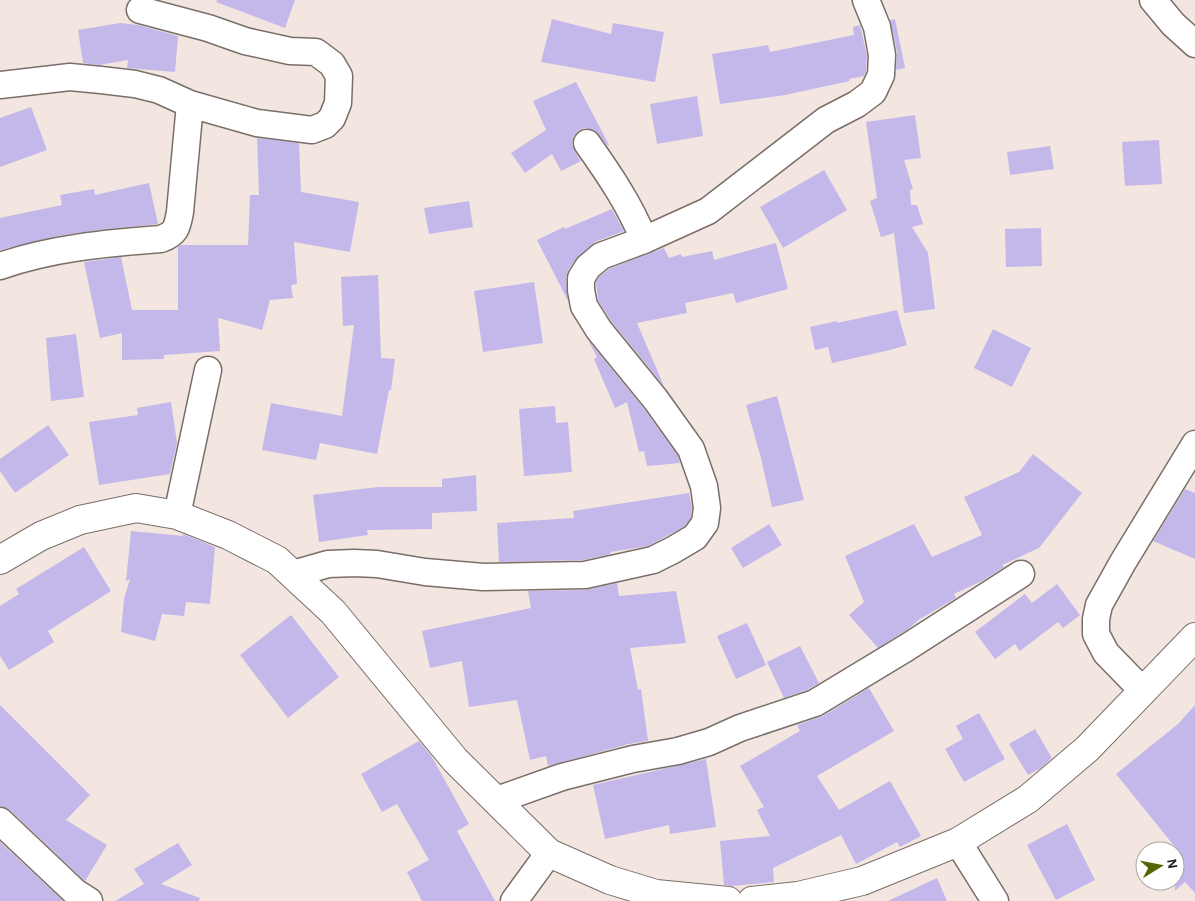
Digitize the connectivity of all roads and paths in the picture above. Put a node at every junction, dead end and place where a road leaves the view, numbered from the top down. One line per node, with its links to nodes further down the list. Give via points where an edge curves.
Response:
1 (866, 0): 8 (street, via 877,27 882,54 881,76 873,92 858,104 826,120 708,211)
2 (1153, 0): 4 (street)
3 (140, 10): 6 (street, via 245,41 290,51 316,52 332,64 339,76 338,103 332,118 312,130 257,123)
4 (1195, 44)
5 (0, 85): 6 (street, via 70,78 102,80 159,90)
6 (190, 104): 9 (street, via 180,212 176,229 170,236 96,244)
7 (587, 143): 8 (street, via 627,204)
8 (644, 240): 14 (street, via 601,256 588,266 581,278 581,290 584,306 599,330 691,449 704,486 707,508 704,523 695,537 653,560 585,576 482,577 354,563 328,564)
9 (0, 266)
10 (208, 370): 12 (street)
11 (1195, 444): 17 (street, via 1123,562 1099,605 1096,619 1096,634 1106,653)
12 (177, 515): 13 (street, via 136,508 80,520 41,536); 14 (street, via 228,535 277,560)
13 (0, 560)
14 (293, 574): 18 (street, via 333,612 455,760)
15 (1021, 574): 18 (street, via 815,703 701,744 562,776)
16 (1195, 637): 17 (street)
17 (1143, 691): 20 (street, via 1087,749 1028,799)
18 (497, 800): 21 (street)
19 (0, 821): 23 (street, via 75,892)
20 (958, 842): 26 (street, via 862,881 798,896); 27 (street)
21 (549, 853): 22 (street); 24 (street)
22 (656, 898): 25 (street)
23 (89, 901)
24 (514, 901)
25 (728, 901)
26 (752, 901)
27 (995, 901)

